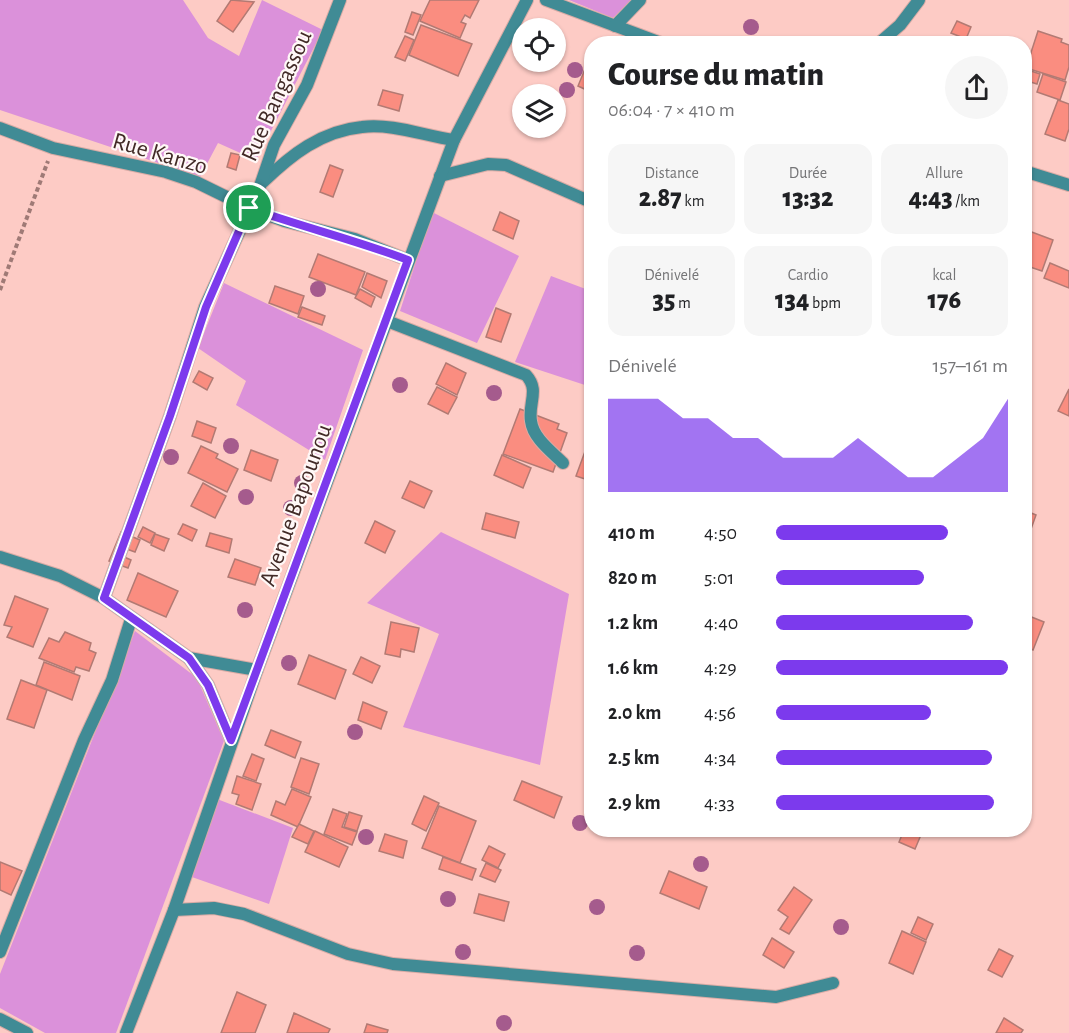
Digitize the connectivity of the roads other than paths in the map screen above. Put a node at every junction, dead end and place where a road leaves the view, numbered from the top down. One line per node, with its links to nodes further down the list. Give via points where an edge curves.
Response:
1 (340, 0): 14 (street, Rue Bangassou, via 307,85 274,145)
2 (526, 0): 10 (street, Avenue Bapounou)
3 (546, 0): 6 (street)
4 (640, 0): 6 (street)
5 (919, 0): 8 (street)
6 (615, 26): 7 (street)
7 (642, 36)
8 (887, 36)
9 (0, 128): 16 (street, Rue Kanzo, via 53,148 166,172)
10 (454, 140): 12 (street, Avenue Bapounou); 14 (street, via 363,126 298,150)
11 (1032, 173): 13 (street)
12 (440, 176): 15 (street, via 488,164 506,165); 17 (street, Avenue Bapounou)
13 (1069, 185)
14 (260, 186): 16 (street, Rue Bangassou)
15 (584, 199)
16 (249, 208): 17 (street, Rue Kanzo, via 355,239); 21 (street, Rue Bangassou, via 206,307)
17 (408, 260): 18 (street, Avenue Bapounou)
18 (387, 321): 19 (street, via 526,375 534,389 530,420 536,435); 24 (street, Avenue Bapounou)
19 (563, 463)
20 (0, 557): 21 (street, via 60,576)
21 (104, 598): 22 (street)
22 (132, 619): 23 (street); 27 (street, via 112,680 84,740)
23 (189, 658): 24 (street); 25 (street, via 208,685)
24 (257, 670): 25 (street, Avenue Bapounou)
25 (231, 740): 26 (street, Avenue Bapounou)
26 (174, 910): 28 (street, via 214,908 244,914 348,954 393,964 776,997); 31 (street, Avenue Bapounou)
27 (0, 952)
28 (833, 983)
29 (0, 1019): 30 (street)
30 (27, 1033)
31 (126, 1033)

